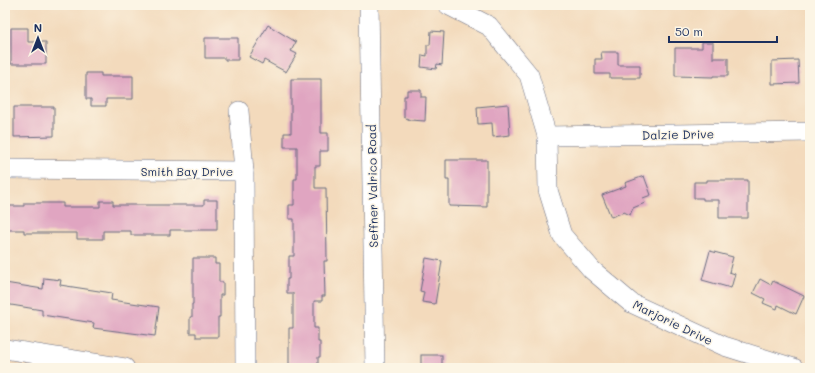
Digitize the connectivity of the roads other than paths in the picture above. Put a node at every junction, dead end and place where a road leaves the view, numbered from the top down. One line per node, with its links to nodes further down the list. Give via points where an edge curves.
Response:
1 (369, 5): 11 (street, Seffner Valrico Road)
2 (448, 5): 5 (street, Marjorie Drive, via 489,26 529,75)
3 (239, 111): 7 (street)
4 (810, 132): 5 (street, Dalzie Drive)
5 (547, 136): 12 (street, Marjorie Drive, via 548,190 562,235 592,270 631,303 724,346)
6 (5, 169): 7 (street, Smith Bay Drive)
7 (244, 171): 10 (street, Smith Bay Drive)
8 (5, 349): 9 (street)
9 (125, 368)
10 (245, 368)
11 (375, 368)
12 (794, 368)

